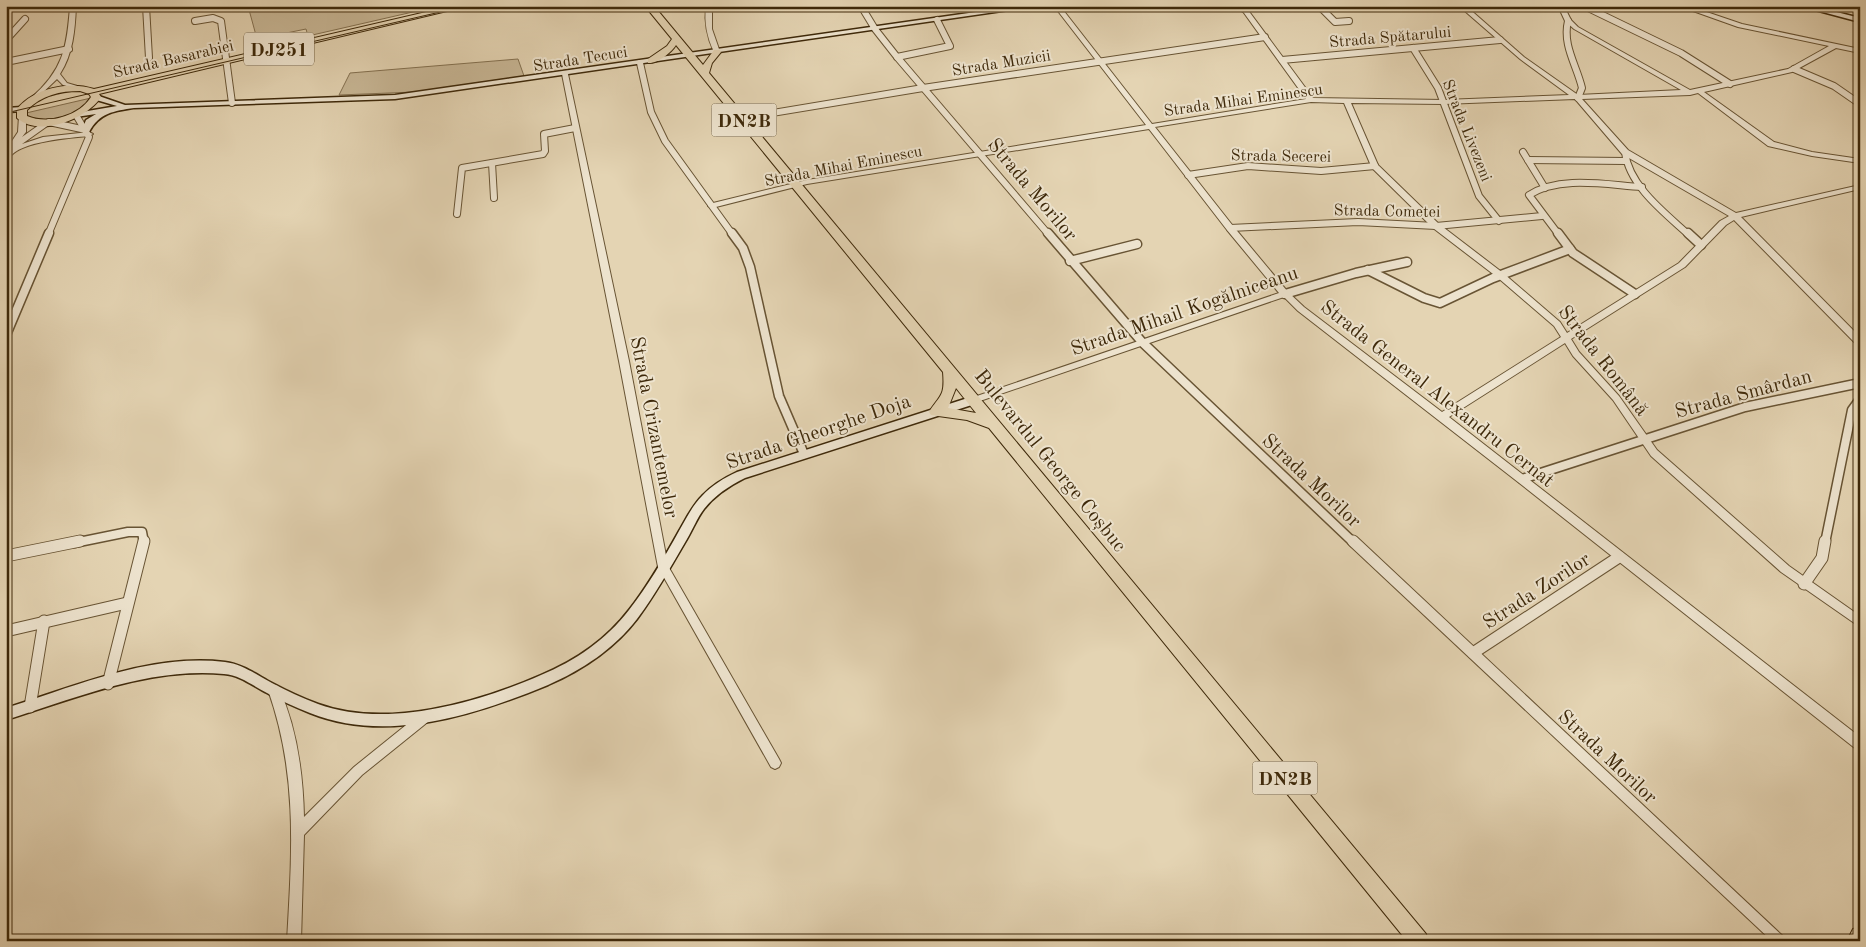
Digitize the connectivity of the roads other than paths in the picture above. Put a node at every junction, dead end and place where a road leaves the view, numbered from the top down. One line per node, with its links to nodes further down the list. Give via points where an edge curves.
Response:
1 (73, 6): 30 (street)
2 (146, 6): 35 (street)
3 (464, 6): 37 (main road, Strada Basarabiei / DJ251)
4 (649, 6): 25 (main road, Bulevardul George Coșbuc / DN2B)
5 (709, 6): 31 (street, via 709,33)
6 (861, 6): 23 (street, Strada Morilor)
7 (1034, 6): 18 (main road, Strada Tecuci)
8 (1057, 6): 39 (street, Strada General Alexandru Cernat)
9 (1264, 6): 16 (street)
10 (1319, 6): 21 (street, via 1335,22)
11 (1462, 6): 27 (street)
12 (1562, 6): 22 (street)
13 (1584, 6): 46 (street, via 1682,52)
14 (1682, 6): 28 (street, via 1740,26)
15 (1803, 6): 19 (main road)
16 (1243, 8): 24 (street)
17 (25, 19): 26 (street)
18 (937, 20): 23 (main road, Strada Tecuci); 34 (street, via 950,46)
19 (1860, 20)
20 (195, 21): 37 (street, via 220,19)
21 (1349, 21)
22 (1568, 21): 50 (street); 52 (street, via 1570,50 1582,88)
23 (875, 29): 31 (main road, Strada Tecuci); 34 (street, Strada Morilor)
24 (1265, 37): 36 (street); 39 (street, Strada Muzicii)
25 (676, 38): 33 (main road, Bulevardul George Coșbuc / DN2B); 38 (main road, via 670,48)
26 (6, 40)
27 (1500, 40): 29 (street, Strada Spătarului); 52 (street)
28 (1836, 45): 32 (street); 42 (street, Strada Mihai Eminescu)
29 (1414, 48): 36 (street, Strada Spătarului); 56 (street, Strada Livezeni)
30 (68, 49): 40 (street); 45 (street)
31 (717, 52): 33 (main road, Strada Tecuci); 43 (main road, via 708,62)
32 (1860, 52)
33 (691, 55): 38 (main road, Strada Tecuci / DJ251); 43 (main road, Bulevardul George Coșbuc / DN2B)
34 (897, 57): 48 (street, Strada Morilor)
35 (149, 58)
36 (1282, 60): 53 (street)
37 (228, 61): 51 (main road, Strada Basarabiei / DJ251); 57 (street)
38 (651, 61): 41 (main road, Strada Tecuci / DJ251)
39 (1099, 61): 48 (street, Strada Muzicii); 65 (street, Strada General Alexandru Cernat)
40 (6, 62)
41 (640, 63): 44 (main road, Strada Tecuci / DJ251); 82 (street, via 651,112 660,132)
42 (1794, 69): 46 (street, Strada Mihai Eminescu); 58 (street, via 1834,86)
43 (705, 73): 63 (main road, Bulevardul George Coșbuc / DN2B)
44 (565, 74): 57 (main road, Strada Tecuci / DJ251, via 395,97); 66 (street, Strada Crizantemelor)
45 (57, 75): 47 (street, via 65,84); 55 (street, via 46,90)
46 (1730, 84): 49 (street, Strada Mihai Eminescu)
47 (81, 88): 51 (main road, DJ251); 55 (main road, DJ251, via 55,91)
48 (922, 88): 63 (street, Strada Muzicii); 70 (street, Strada Morilor)
49 (1699, 91): 50 (street, Strada Mihai Eminescu); 73 (street, via 1771,144)
50 (1690, 93): 52 (street, Strada Mihai Eminescu)
51 (95, 95): 59 (main road, Strada Tecuci / DJ251); 62 (main road, DJ251, via 90,106)
52 (1578, 98): 56 (street, Strada Mihai Eminescu); 71 (street)
53 (1311, 100): 54 (street, Strada Mihai Eminescu); 65 (street, Strada Mihai Eminescu)
54 (1346, 100): 56 (street, Strada Mihai Eminescu); 75 (street, Strada Română)
55 (30, 101): 61 (main road, DJ251)
56 (1444, 102): 86 (street, Strada Livezeni, via 1479,196)
57 (232, 103): 59 (main road, Strada Tecuci / DJ251)
58 (1860, 104)
59 (128, 106): 62 (main road, Strada Tecuci / DJ251); 67 (main road, via 94,117 89,122)
60 (6, 111): 61 (main road, DJ251)
61 (22, 113): 64 (main road, DJ251, via 32,122); 68 (street, via 22,132)
62 (76, 115): 64 (main road, DJ251); 67 (street)
63 (742, 118): 77 (main road, Bulevardul George Coșbuc / DN2B)
64 (49, 122): 67 (street); 68 (street)
65 (1150, 126): 70 (street, Strada Mihai Eminescu); 76 (street, Strada General Alexandru Cernat)
66 (575, 128): 74 (street, via 544,134 543,154); 114 (street, Strada Crizantemelor)
67 (88, 132): 68 (street, via 58,136); 98 (street, via 72,180)
68 (11, 151)
69 (1523, 152): 72 (street)
70 (982, 154): 77 (street, Strada Mihai Eminescu); 92 (street, Strada Morilor)
71 (1626, 157): 72 (street); 78 (street); 85 (street)
72 (1528, 160): 80 (street)
73 (1860, 161)
74 (492, 163): 81 (street); 83 (street, via 462,168)
75 (1375, 166): 76 (street, Strada Secerei, via 1321,171 1248,166); 87 (street, Strada Română)
76 (1188, 175): 88 (street, Strada General Alexandru Cernat)
77 (797, 184): 82 (street, Strada Mihai Eminescu); 102 (main road, Bulevardul George Coșbuc / DN2B)
78 (1642, 187): 80 (street, via 1568,184); 90 (street)
79 (1860, 187): 85 (street)
80 (1545, 188): 84 (street, via 1528,195)
81 (494, 198)
82 (712, 206): 110 (street, via 737,238 746,257 779,396)
83 (457, 214)
84 (1542, 216): 86 (street, Strada Cometei); 91 (street)
85 (1735, 216): 90 (street); 101 (street)
86 (1499, 221): 87 (street, Strada Cometei)
87 (1436, 226): 88 (street, Strada Cometei, via 1358,222); 95 (street, Strada Română)
88 (1230, 228): 96 (street, Strada General Alexandru Cernat)
89 (1137, 244): 92 (street)
90 (1701, 245): 97 (street, via 1682,265)
91 (1570, 249): 95 (street, via 1518,271); 97 (street)
92 (1070, 261): 100 (street, Strada Morilor)
93 (1407, 262): 94 (street, Strada Mihail Kogălniceanu)
94 (1368, 270): 95 (street, via 1424,298 1440,302); 96 (street, Strada Mihail Kogălniceanu)
95 (1500, 275): 99 (street, Strada Română, via 1557,324)
96 (1285, 294): 100 (street, Strada Mihail Kogălniceanu); 107 (street, Strada General Alexandru Cernat)
97 (1635, 294): 99 (street)
98 (6, 335)
99 (1565, 339): 107 (street); 109 (street, Strada Română, via 1616,398)
100 (1142, 342): 105 (street, Strada Mihail Kogălniceanu); 120 (street, Strada Morilor)
101 (1860, 343)
102 (949, 369): 105 (main road, Bulevardul George Coșbuc / DN2B); 106 (main road, via 949,397 945,406)
103 (1860, 383): 109 (street, Strada Smârdan, via 1746,406)
104 (1860, 399): 115 (street, via 1852,410 1825,540 1826,551)
105 (974, 400): 106 (main road, Strada Gheorghe Doja); 108 (main road, Bulevardul George Coșbuc / DN2B)
106 (936, 412): 108 (main road, via 969,415); 110 (main road, Strada Gheorghe Doja)
107 (1442, 418): 111 (street, Strada General Alexandru Cernat)
108 (993, 425): 131 (main road, Bulevardul George Coșbuc / DN2B)
109 (1643, 440): 111 (street, Strada Smârdan); 115 (street, Strada Română, via 1680,478)
110 (804, 454): 114 (main road, Strada Gheorghe Doja, via 741,475 713,492 700,504)
111 (1522, 479): 113 (street, Strada General Alexandru Cernat)
112 (6, 556): 116 (street, via 142,532 145,539)
113 (1619, 557): 120 (street, Strada Zorilor); 126 (street, Strada General Alexandru Cernat)
114 (663, 567): 125 (main road, Strada Gheorghe Doja, via 624,626 580,662 527,687); 127 (street, Strada Crizantemelor)
115 (1804, 584): 118 (street, Strada Română)
116 (127, 603): 117 (street); 121 (street)
117 (44, 621): 119 (street); 123 (street)
118 (1860, 622)
119 (6, 630)
120 (1473, 653): 132 (street, Strada Morilor)
121 (108, 684): 122 (main road, Strada Gheorghe Doja, via 173,669 214,667 240,672); 123 (main road, Strada Gheorghe Doja)
122 (274, 690): 125 (main road, Strada Gheorghe Doja, via 340,717 378,721); 128 (street, via 289,734)
123 (30, 707): 124 (main road, Strada Gheorghe Doja)
124 (6, 714)
125 (425, 716): 128 (street, via 358,771)
126 (1860, 745)
127 (775, 763)
128 (297, 833): 130 (street)
129 (1860, 936): 133 (main road)
130 (294, 941)
131 (1420, 941)
132 (1780, 941)
133 (1856, 941)

